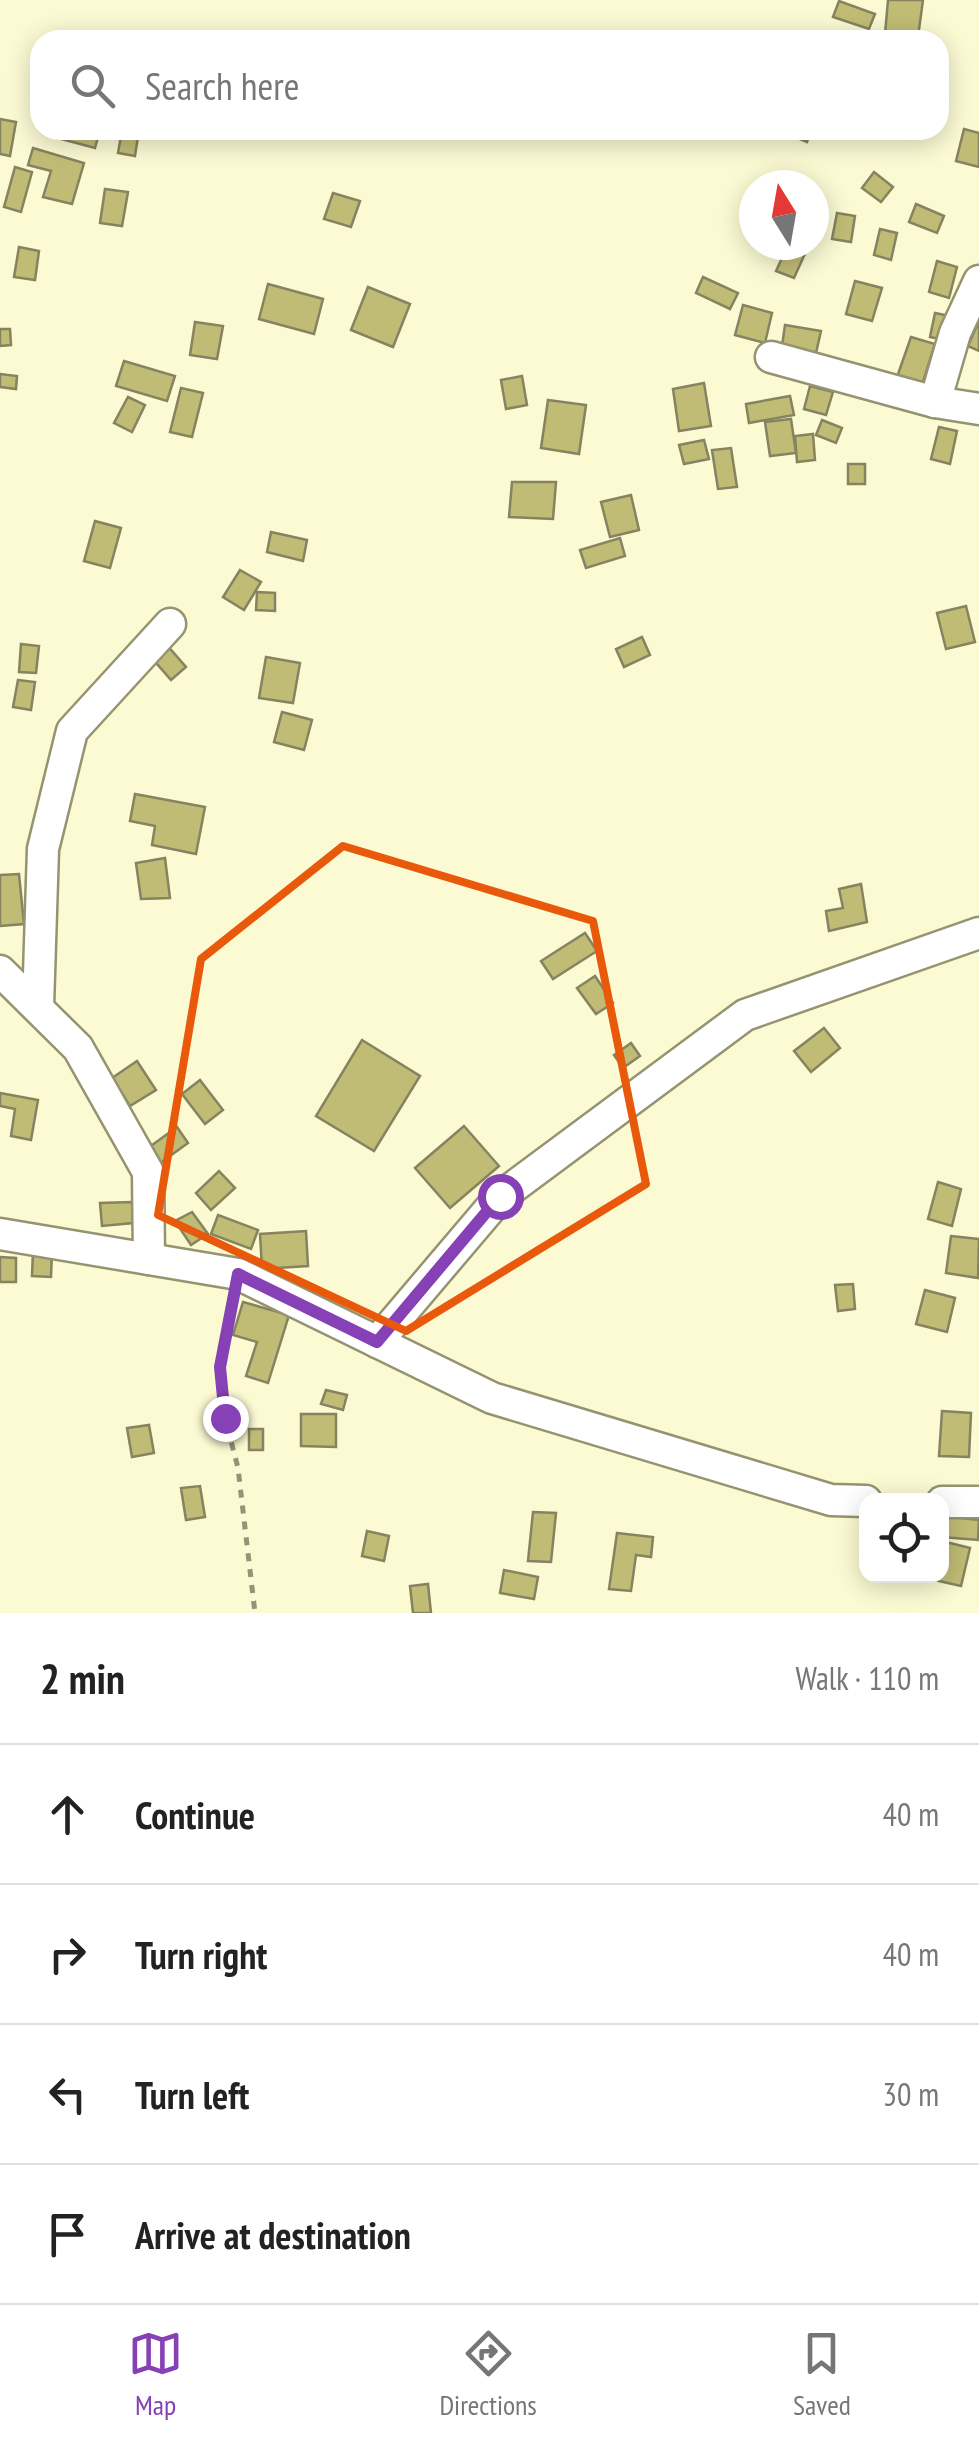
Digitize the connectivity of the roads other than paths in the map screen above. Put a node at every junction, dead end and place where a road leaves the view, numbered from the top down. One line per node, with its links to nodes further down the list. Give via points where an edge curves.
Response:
1 (979, 282): 3 (street, via 955,332)
2 (771, 357): 3 (street)
3 (935, 402): 4 (street)
4 (979, 408)
5 (170, 624): 8 (street, via 72,731 42,849)
6 (979, 933): 11 (street, via 744,1015 500,1196)
7 (0, 972): 8 (street)
8 (38, 1006): 10 (street, via 78,1048 148,1172)
9 (0, 1234): 10 (street)
10 (149, 1259): 11 (street, via 238,1274)
11 (377, 1342): 12 (street, via 492,1398 831,1500)
12 (859, 1501)
13 (949, 1502): 14 (street)
14 (979, 1502)

